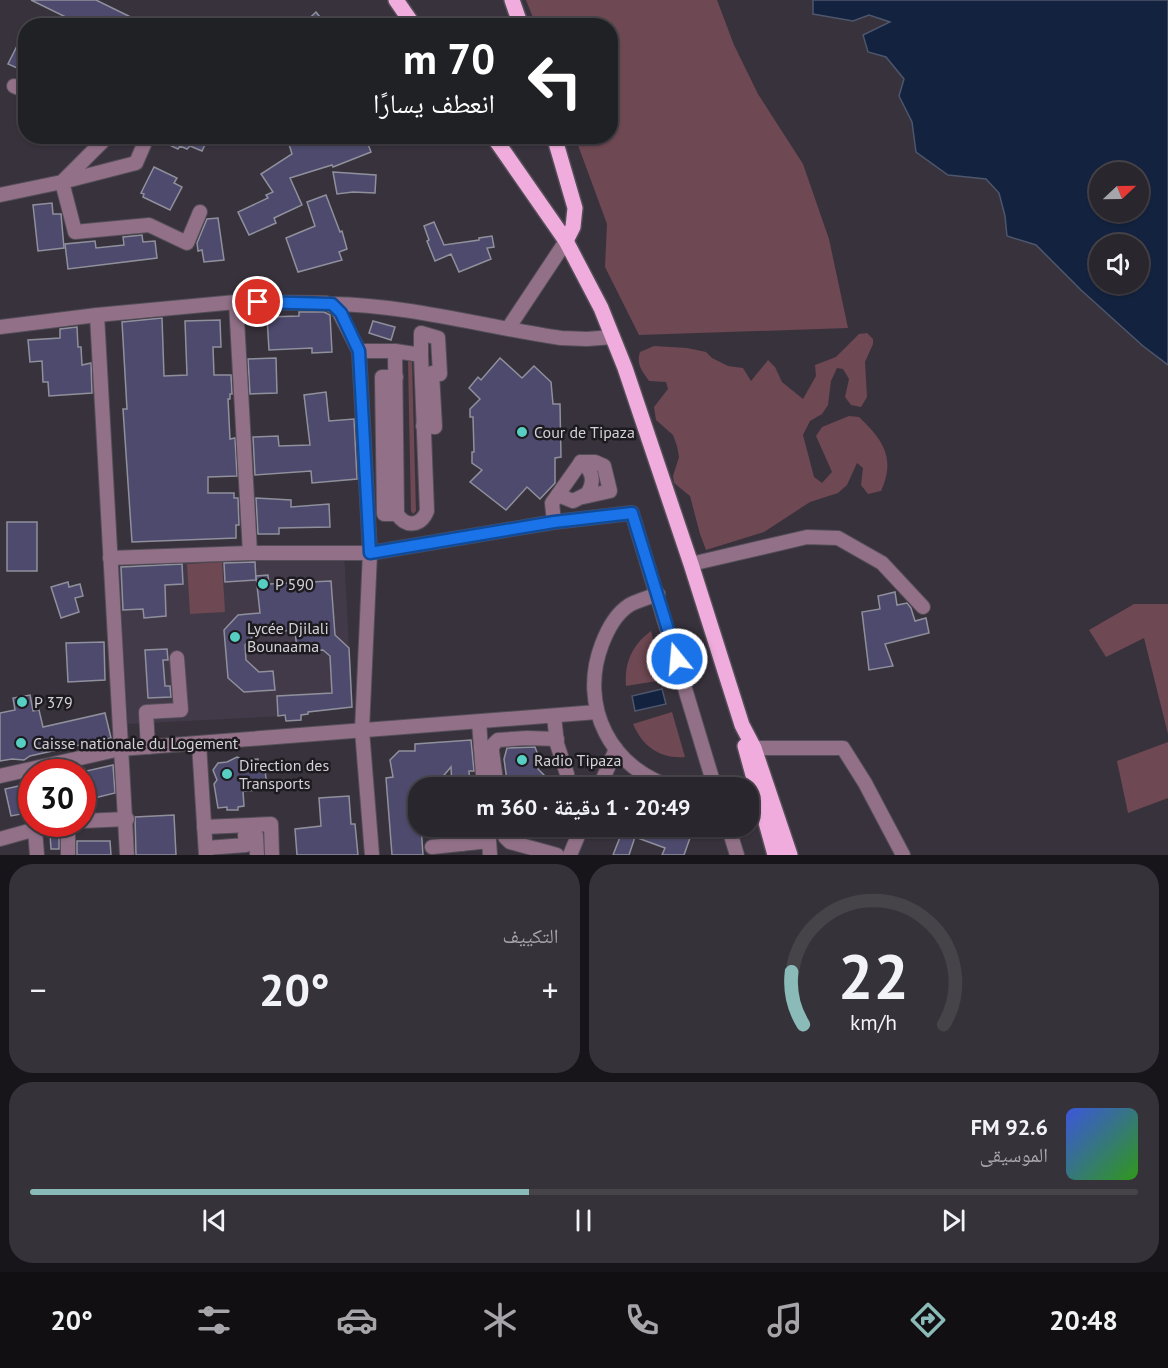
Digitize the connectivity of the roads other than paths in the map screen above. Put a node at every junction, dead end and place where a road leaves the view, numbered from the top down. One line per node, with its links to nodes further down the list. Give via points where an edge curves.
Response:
1 (396, 0): 3 (main road)
2 (512, 0): 4 (main road)
3 (408, 18)
4 (518, 18)
5 (100, 144): 9 (street)
6 (145, 144): 9 (street, via 136,163)
7 (499, 144): 12 (main road)
8 (556, 144): 12 (main road, via 574,208 573,227)
9 (62, 182): 10 (street); 11 (street, via 75,232 149,225 187,243)
10 (0, 195)
11 (200, 212)
12 (566, 242): 17 (street); 18 (main road)
13 (236, 302): 14 (street); 15 (street); 27 (street)
14 (332, 304): 17 (street); 19 (street, via 341,313)
15 (97, 315): 16 (street); 29 (street)
16 (0, 327)
17 (508, 327): 18 (street, via 561,338)
18 (614, 337): 30 (main road)
19 (359, 351): 20 (street); 28 (street)
20 (395, 351): 21 (street); 22 (street, via 397,514 402,521 413,524 423,519 427,511)
21 (421, 355): 22 (street); 22 (street, via 421,333 438,338 440,374 432,373 435,428)
22 (423, 426)
23 (581, 462): 24 (street); 25 (street, via 592,479 590,490); 25 (street, via 604,466 610,492)
24 (558, 495): 25 (street, via 573,501); 26 (street, via 552,503)
25 (583, 497)
26 (554, 522): 28 (street); 31 (street, via 632,513)
27 (250, 553): 28 (street); 29 (street)
28 (370, 553): 38 (street)
29 (110, 558): 43 (street)
30 (692, 564): 32 (street, via 807,537 838,537 882,563); 37 (main road)
31 (658, 594): 34 (street, via 629,605 604,637 594,676); 51 (street)
32 (923, 607)
33 (177, 658): 41 (street, via 181,710 146,712)
34 (597, 712): 35 (street); 44 (street)
35 (554, 716): 36 (street); 39 (street)
36 (479, 722): 38 (street); 47 (street)
37 (742, 725): 42 (main road); 76 (main road)
38 (362, 730): 40 (street); 72 (street)
39 (557, 739): 45 (street); 48 (street, via 498,740 492,746)
40 (199, 744): 41 (street); 54 (street)
41 (148, 747): 43 (street)
42 (754, 748): 77 (main road); 78 (street, via 843,748)
43 (120, 749): 46 (street); 52 (street)
44 (616, 749): 49 (street); 50 (street)
45 (567, 774)
46 (0, 776)
47 (483, 777)
48 (496, 777)
49 (604, 777)
50 (648, 777)
51 (712, 777)
52 (127, 819): 53 (street); 69 (street)
53 (96, 820)
54 (204, 827): 66 (street); 71 (street, via 271,824)
55 (18, 834): 62 (street)
56 (36, 837): 67 (street)
57 (68, 837): 68 (street)
58 (461, 837): 64 (street)
59 (505, 837): 73 (street, via 510,842)
60 (577, 837): 74 (street)
61 (731, 837): 75 (street)
62 (0, 838)
63 (489, 841): 64 (street)
64 (462, 844): 65 (street)
65 (442, 849)
66 (206, 851): 70 (street, via 246,845 245,836 256,835)
67 (37, 855)
68 (68, 855)
69 (128, 855)
70 (258, 855)
71 (272, 855)
72 (372, 855)
73 (557, 855)
74 (570, 855)
75 (737, 855)
76 (775, 855)
77 (790, 855)
78 (903, 855)

